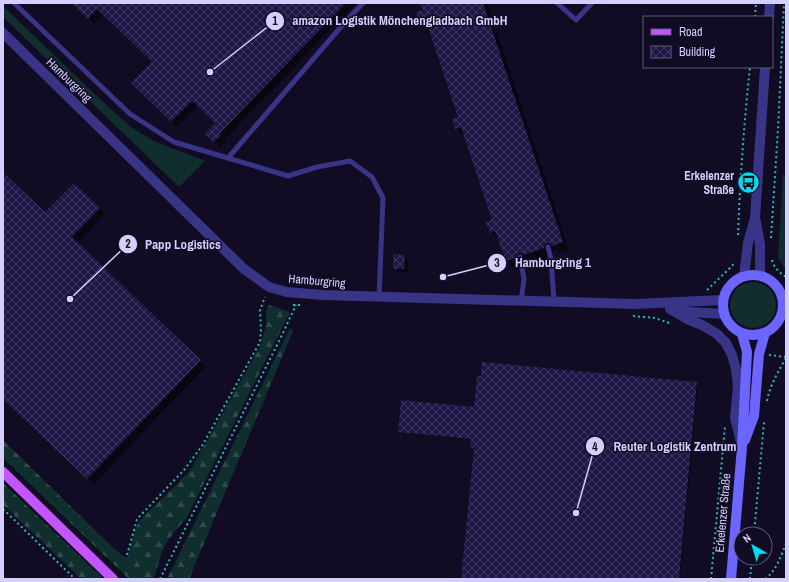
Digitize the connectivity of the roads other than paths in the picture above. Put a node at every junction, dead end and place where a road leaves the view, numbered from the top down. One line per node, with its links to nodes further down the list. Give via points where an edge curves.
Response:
1 (14, 3): 9 (lane, via 130,114 174,142)
2 (363, 3): 9 (lane)
3 (557, 3): 4 (lane, via 576,20)
4 (592, 3)
5 (770, 3): 6 (street)
6 (769, 16)
7 (3, 33): 16 (street, Hamburgring, via 244,269 269,287 298,294)
8 (765, 68): 10 (street)
9 (228, 158): 16 (lane, via 288,176 317,166 350,161 372,177 383,198)
10 (755, 218): 13 (street, via 748,243); 14 (street, via 760,244)
11 (548, 247): 19 (lane, via 552,259)
12 (520, 257): 18 (lane, via 524,279)
13 (744, 276): 14 (main road); 17 (main road, via 730,285)
14 (760, 276): 15 (main road, via 770,280)
15 (784, 296): 23 (main road)
16 (379, 298): 18 (street, Hamburgring)
17 (723, 300): 20 (street); 22 (main road)
18 (521, 301): 19 (street, Hamburgring)
19 (554, 301): 20 (street, Hamburgring)
20 (635, 304): 21 (street)
21 (670, 309): 22 (street); 26 (street, Erkelenzer Straße, via 717,334 726,343 736,369 738,386 735,418)
22 (724, 314): 25 (main road, via 734,329)
23 (782, 321): 24 (main road)
24 (765, 333): 25 (main road, via 750,336); 26 (main road, via 760,354 754,416)
25 (742, 334): 26 (main road, via 747,352)
26 (742, 447): 29 (main road, Erkelenzer Straße)
27 (3, 472): 28 (main road)
28 (113, 579)
29 (731, 579)

